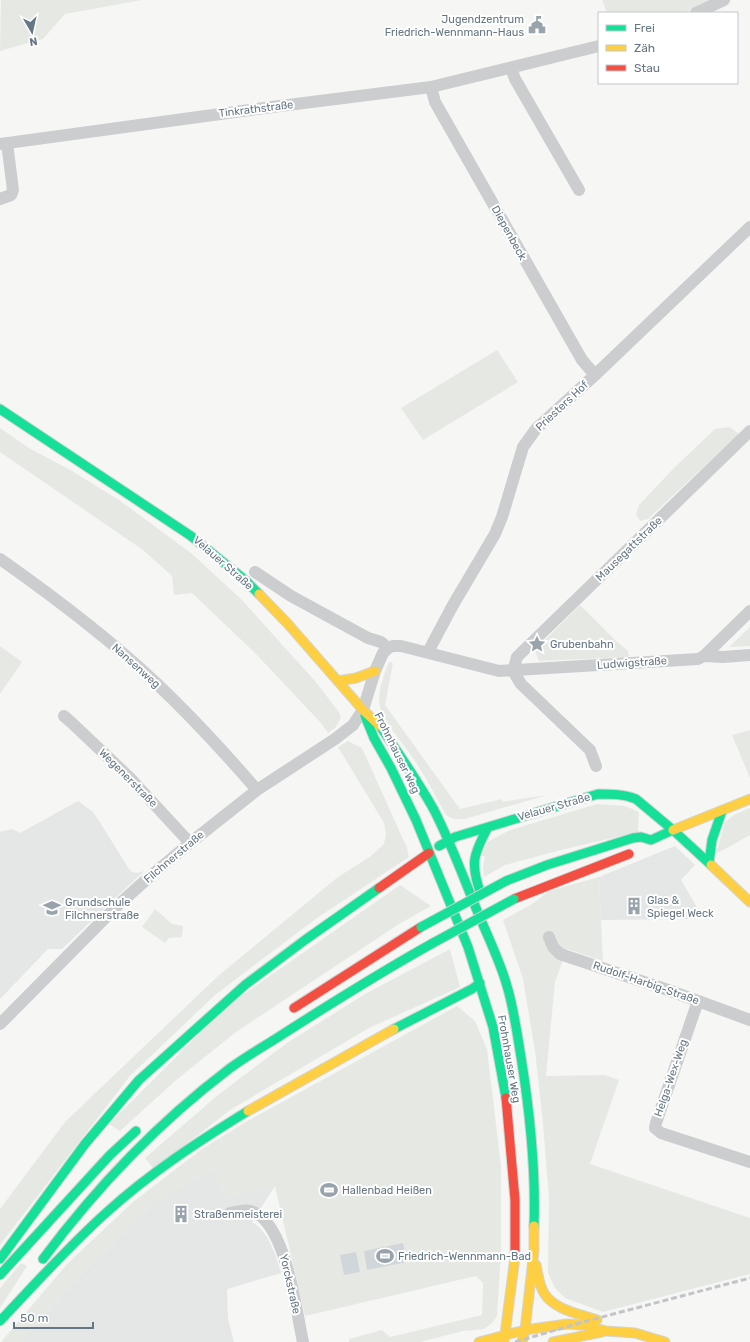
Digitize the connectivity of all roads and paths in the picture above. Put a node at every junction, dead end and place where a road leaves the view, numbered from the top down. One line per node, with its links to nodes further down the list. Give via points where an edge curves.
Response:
1 (724, 0): 2 (street)
2 (698, 12)
3 (598, 46): 4 (street, Tinkrathstraße)
4 (511, 68): 5 (street, Tinkrathstraße); 7 (street, via 515,80)
5 (431, 87): 6 (street, Tinkrathstraße); 10 (street, Diepenbeck, via 435,102 514,243 582,360)
6 (4, 143): 8 (street, via 13,190 11,195)
7 (579, 190)
8 (0, 198)
9 (750, 227): 10 (street, Priesters Hof)
10 (595, 375): 17 (street, Priesters Hof, via 536,429 523,447 495,534)
11 (0, 409): 22 (main road, Velauer Straße, via 191,536 245,580)
12 (750, 431): 21 (street, Mausegattstraße, via 517,657)
13 (0, 559): 26 (street, Nansenweg, via 78,616 155,682)
14 (255, 572): 16 (street, Velauer Straße, via 291,596)
15 (750, 612): 19 (street)
16 (388, 648): 17 (street, Velauer Straße, via 401,646); 20 (street)
17 (428, 652): 21 (street, Velauer Straße, via 499,671)
18 (750, 655): 19 (street, Ludwigstraße)
19 (704, 656): 21 (street, Ludwigstraße, via 698,659)
20 (375, 671): 22 (main road); 23 (street)
21 (513, 671): 25 (street, via 521,684 590,750)
22 (338, 681): 23 (main road, Velauer Straße)
23 (363, 710): 26 (street, Filchnerstraße, via 346,731); 31 (main road, Frohnhauser Weg, via 379,725 415,778); 34 (main road, Frohnhauser Weg, via 374,738 412,811)
24 (64, 716): 32 (street, Wegenerstraße, via 130,778)
25 (596, 766)
26 (257, 790): 32 (street, Filchnerstraße)
27 (750, 799): 28 (main road)
28 (722, 811): 30 (main road); 35 (main road, via 712,840)
29 (488, 827): 30 (main road, Velauer Straße, via 607,793 636,799); 31 (main road, Velauer Straße); 37 (main road, via 474,858 474,875)
30 (673, 830): 33 (main road); 35 (main road, Velauer Straße)
31 (448, 840): 34 (main road, Velauer Straße); 43 (main road, Frohnhauser Weg, via 507,986)
32 (190, 843): 45 (street, Filchnerstraße, via 117,906)
33 (646, 845): 42 (main road, bridge, via 641,837 633,838 547,865 506,881 421,927); 52 (main road, bridge, via 514,899 339,997 236,1064 172,1116 112,1176 63,1232)
34 (429, 853): 40 (main road, Frohnhauser Weg); 50 (main road, Velauer Straße, via 245,985 139,1080 85,1144)
35 (709, 863): 36 (main road, Velauer Straße)
36 (750, 902)
37 (491, 918)
38 (549, 937): 41 (street, Rudolf-Harbig-Straße, via 553,947 560,954)
39 (499, 939): 43 (main road, via 511,968 515,986)
40 (482, 980): 52 (main road, via 472,989 256,1106 176,1158 124,1197 79,1238); 56 (main road, Frohnhauser Weg, via 505,1090 515,1200 514,1254)
41 (698, 1001): 44 (street, Rudolf-Harbig-Straße); 47 (street, Helga-Wex-Weg, via 655,1128 661,1133)
42 (287, 1013)
43 (514, 1014): 49 (main road, Frohnhauser Weg, via 532,1146)
44 (750, 1020)
45 (0, 1024)
46 (145, 1123): 51 (main road, via 110,1155)
47 (750, 1162)
48 (230, 1213): 57 (street, Yorckstraße, via 252,1211 267,1223 275,1234 289,1273)
49 (534, 1251): 53 (main road, Frohnhauser Weg); 55 (main road, via 539,1282 545,1294 553,1301 567,1309)
50 (0, 1259)
51 (0, 1275)
52 (0, 1321)
53 (525, 1330): 54 (main road, via 568,1324); 56 (main road); 59 (main road, Frohnhauser Weg)
54 (606, 1331): 55 (main road); 60 (main road)
55 (635, 1333): 61 (main road)
56 (505, 1338): 58 (main road)
57 (302, 1342)
58 (479, 1342)
59 (522, 1342)
60 (553, 1342)
61 (665, 1342)

